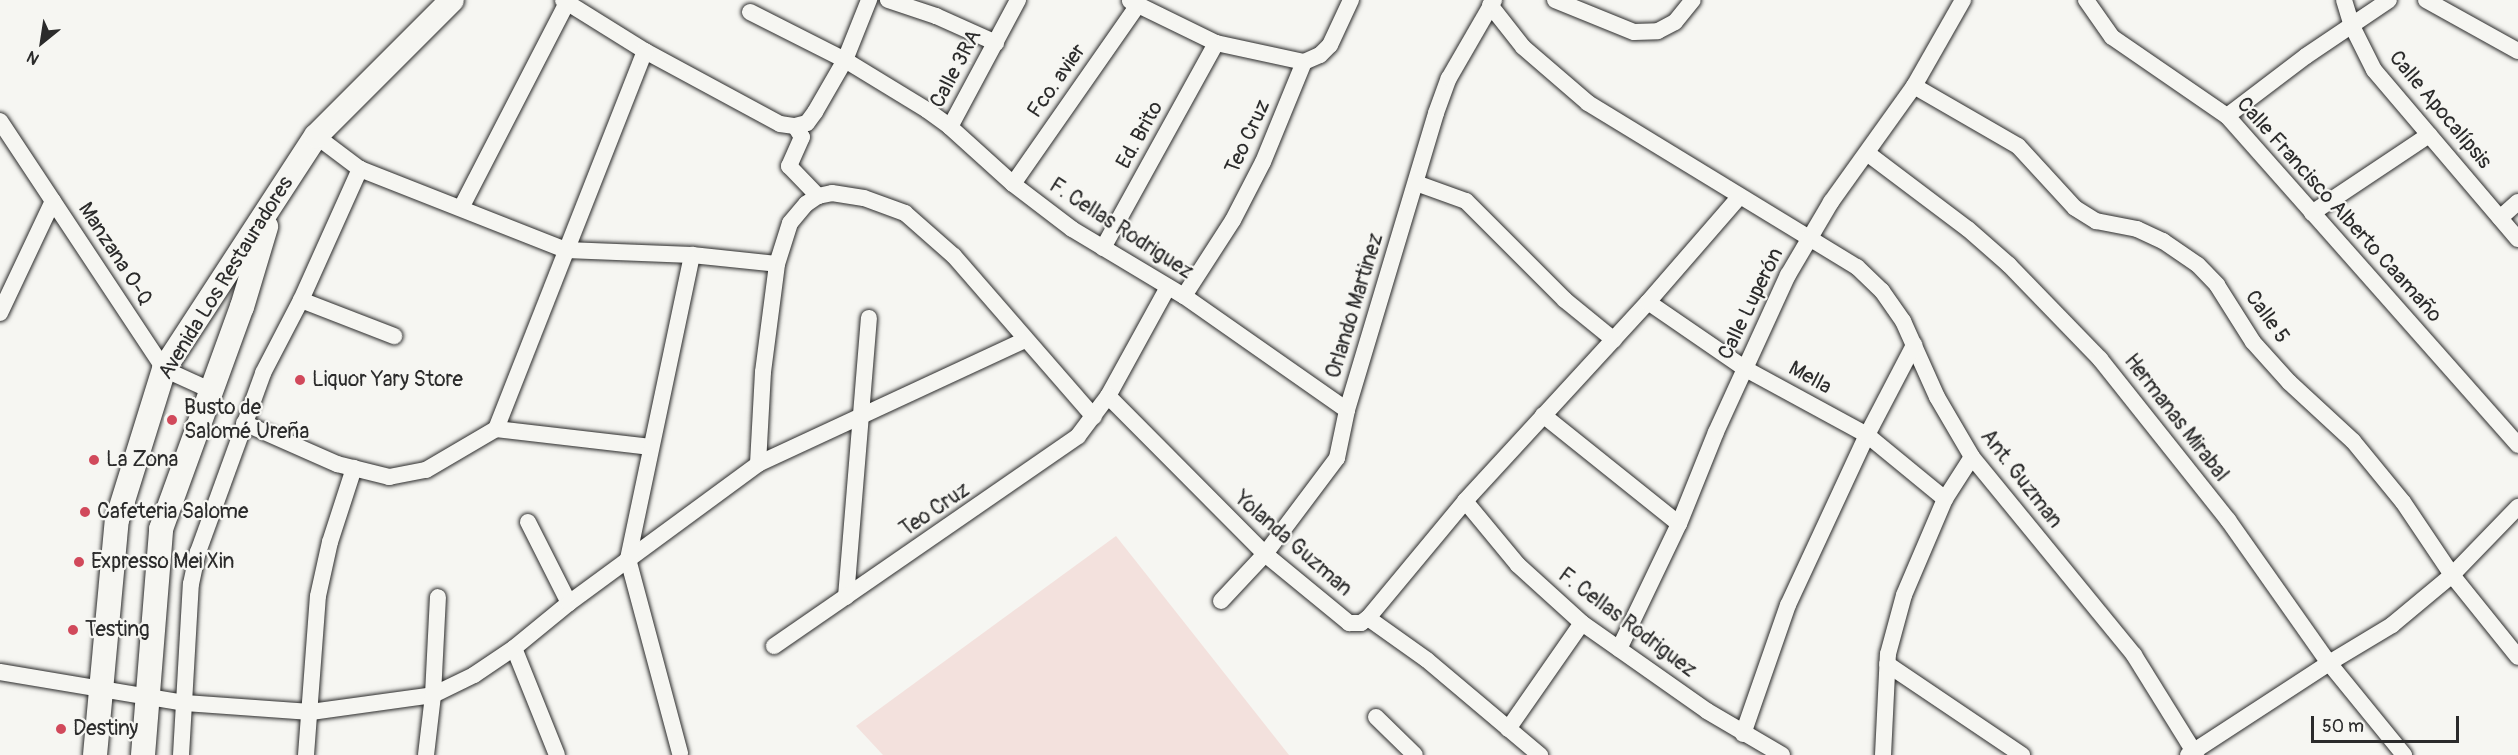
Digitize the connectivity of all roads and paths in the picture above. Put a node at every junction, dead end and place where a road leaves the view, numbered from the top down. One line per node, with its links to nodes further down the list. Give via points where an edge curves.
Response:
1 (452, 0): 30 (street, Avenida Los Restauradores)
2 (869, 0): 22 (street)
3 (888, 0): 18 (street)
4 (1018, 0): 18 (street, Calle 3RA)
5 (1351, 0): 23 (street, via 1330,45)
6 (1555, 0): 7 (street, via 1635,32 1658,31 1675,22)
7 (1693, 0)
8 (1963, 0): 24 (street, Calle Luperón)
9 (2086, 0): 25 (street, Calle Francisco Alberto Caamaño, via 2112,37)
10 (2344, 0): 17 (street, Calle Apocalípsis)
11 (2389, 0): 17 (street)
12 (2426, 0): 21 (street)
13 (565, 2): 20 (street); 40 (street)
14 (1133, 2): 19 (street); 33 (street, Fco. avier)
15 (1492, 2): 34 (street, Orlando Martinez, via 1449,78); 36 (street, Ant. Guzman, via 1523,47 1588,104)
16 (750, 12): 22 (street, F. Cellas Rodriguez)
17 (2352, 26): 25 (street); 29 (street, Calle Apocalípsis, via 2374,70)
18 (996, 43): 28 (street, Calle 3RA)
19 (1216, 43): 23 (street); 45 (street, Ed. Brito)
20 (645, 51): 27 (street, via 780,124); 46 (street)
21 (2518, 51)
22 (845, 60): 27 (street, via 807,123); 28 (street, F. Cellas Rodriguez)
23 (1304, 62): 50 (street, Teo Cruz, via 1263,162 1233,220)
24 (1914, 86): 31 (street, Calle Luperón); 82 (street, Calle 5, via 2018,146 2075,208 2096,221 2137,229 2163,241 2198,265 2217,285 2253,342 2289,382 2353,441 2403,502)
25 (2227, 116): 41 (street, Calle Francisco Alberto Caamaño)
26 (0, 121): 38 (street, Manzana O-Q)
27 (795, 126): 35 (street, via 802,137 789,166)
28 (950, 127): 33 (street, F. Cellas Rodriguez)
29 (2429, 135): 41 (street); 42 (street, Calle Apocalípsis)
30 (316, 136): 32 (street); 37 (street, Avenida Los Restauradores)
31 (1867, 153): 43 (street, Calle Luperón); 93 (street, Hermanas Mirabal, via 2009,265 2100,359 2228,520)
32 (360, 169): 40 (street); 51 (street)
33 (1013, 183): 45 (street, F. Cellas Rodriguez)
34 (1416, 183): 57 (street, via 1466,201 1565,300); 63 (street, Orlando Martinez)
35 (818, 196): 48 (street, via 790,223); 56 (street, via 832,193 864,198 905,213 954,256)
36 (1740, 196): 43 (street, Ant. Guzman); 52 (street)
37 (274, 200): 60 (street, Avenida Los Restauradores); 61 (street, via 242,307)
38 (53, 201): 53 (street); 60 (street, Manzana O-Q)
39 (2518, 202): 42 (street)
40 (461, 208): 46 (street)
41 (2312, 213): 70 (street, Calle Francisco Alberto Caamaño)
42 (2500, 218): 44 (street, Calle Apocalípsis)
43 (1810, 238): 58 (street, Ant. Guzman, via 1857,267 1882,291); 59 (street, Calle Luperón)
44 (2518, 239)
45 (1103, 248): 49 (street, F. Cellas Rodriguez)
46 (566, 250): 47 (street); 68 (street)
47 (692, 255): 48 (street); 71 (street)
48 (777, 264): 73 (street, via 763,372)
49 (1168, 286): 50 (street, F. Cellas Rodriguez); 62 (street)
50 (1184, 296): 63 (street, F. Cellas Rodriguez)
51 (301, 300): 55 (street); 67 (street, via 263,374)
52 (1648, 303): 57 (street); 59 (street, Mella)
53 (0, 313)
54 (869, 318): 65 (street)
55 (394, 336)
56 (1025, 339): 65 (street); 66 (street)
57 (1614, 340): 64 (street)
58 (1914, 345): 69 (street); 72 (street, Ant. Guzman, via 1937,397)
59 (1744, 368): 69 (street, Mella); 79 (street, Calle Luperón)
60 (164, 369): 61 (street); 96 (street, Avenida Los Restauradores, via 117,520)
61 (210, 390): 98 (street, via 161,529)
62 (1108, 396): 66 (street, Teo Cruz); 80 (street, Yolanda Guzman)
63 (1347, 410): 80 (street, Orlando Martinez, via 1334,464)
64 (1543, 415): 76 (street); 79 (street)
65 (862, 416): 73 (street); 84 (street)
66 (1094, 417): 84 (street, Teo Cruz, via 1078,436 1043,462)
67 (244, 423): 74 (street); 99 (street, via 198,552 191,584)
68 (496, 429): 71 (street); 74 (street, via 426,470 390,477)
69 (1868, 435): 75 (street, Mella); 103 (street, via 1788,605)
70 (2518, 445)
71 (651, 447): 81 (street)
72 (1972, 457): 75 (street); 105 (street, Ant. Guzman, via 2134,655)
73 (758, 464): 81 (street)
74 (354, 468): 100 (street, via 330,542 318,596)
75 (1945, 499): 94 (street, via 1904,594)
76 (1465, 501): 87 (street); 88 (street, F. Cellas Rodriguez, via 1518,565)
77 (2518, 507): 82 (street)
78 (528, 522): 86 (street)
79 (1679, 524): 91 (street, Calle Luperón)
80 (1265, 554): 85 (street, Orlando Martinez); 87 (street, Yolanda Guzman, via 1349,623)
81 (628, 559): 86 (street); 104 (street)
82 (2452, 575): 92 (street, Calle 5); 93 (street, via 2392,625)
83 (438, 597): 97 (street)
84 (846, 597): 89 (street, Teo Cruz)
85 (1221, 601)
86 (569, 603): 90 (street)
87 (1368, 618): 102 (street, via 1427,660)
88 (1582, 623): 91 (street, F. Cellas Rodriguez); 102 (street)
89 (774, 646)
90 (514, 648): 97 (street, via 474,675); 111 (street)
91 (1619, 649): 103 (street, F. Cellas Rodriguez)
92 (2518, 657)
93 (2329, 663): 105 (street); 117 (street, Hermanas Mirabal)
94 (1887, 664): 115 (street); 116 (street)
95 (0, 672): 96 (street)
96 (99, 690): 98 (street); 106 (street, Avenida Los Restauradores)
97 (433, 695): 100 (street); 110 (street)
98 (148, 698): 99 (street); 107 (street)
99 (185, 703): 100 (street); 108 (street)
100 (311, 712): 109 (street)
101 (1376, 717): 112 (street)
102 (1508, 729): 113 (street)
103 (1743, 734): 114 (street, F. Cellas Rodriguez)
104 (680, 753)
105 (2192, 754)
106 (95, 755)
107 (144, 755)
108 (181, 755)
109 (306, 755)
110 (426, 755)
111 (557, 755)
112 (1415, 755)
113 (1540, 755)
114 (1782, 755)
115 (1883, 755)
116 (2022, 755)
117 (2404, 755)

